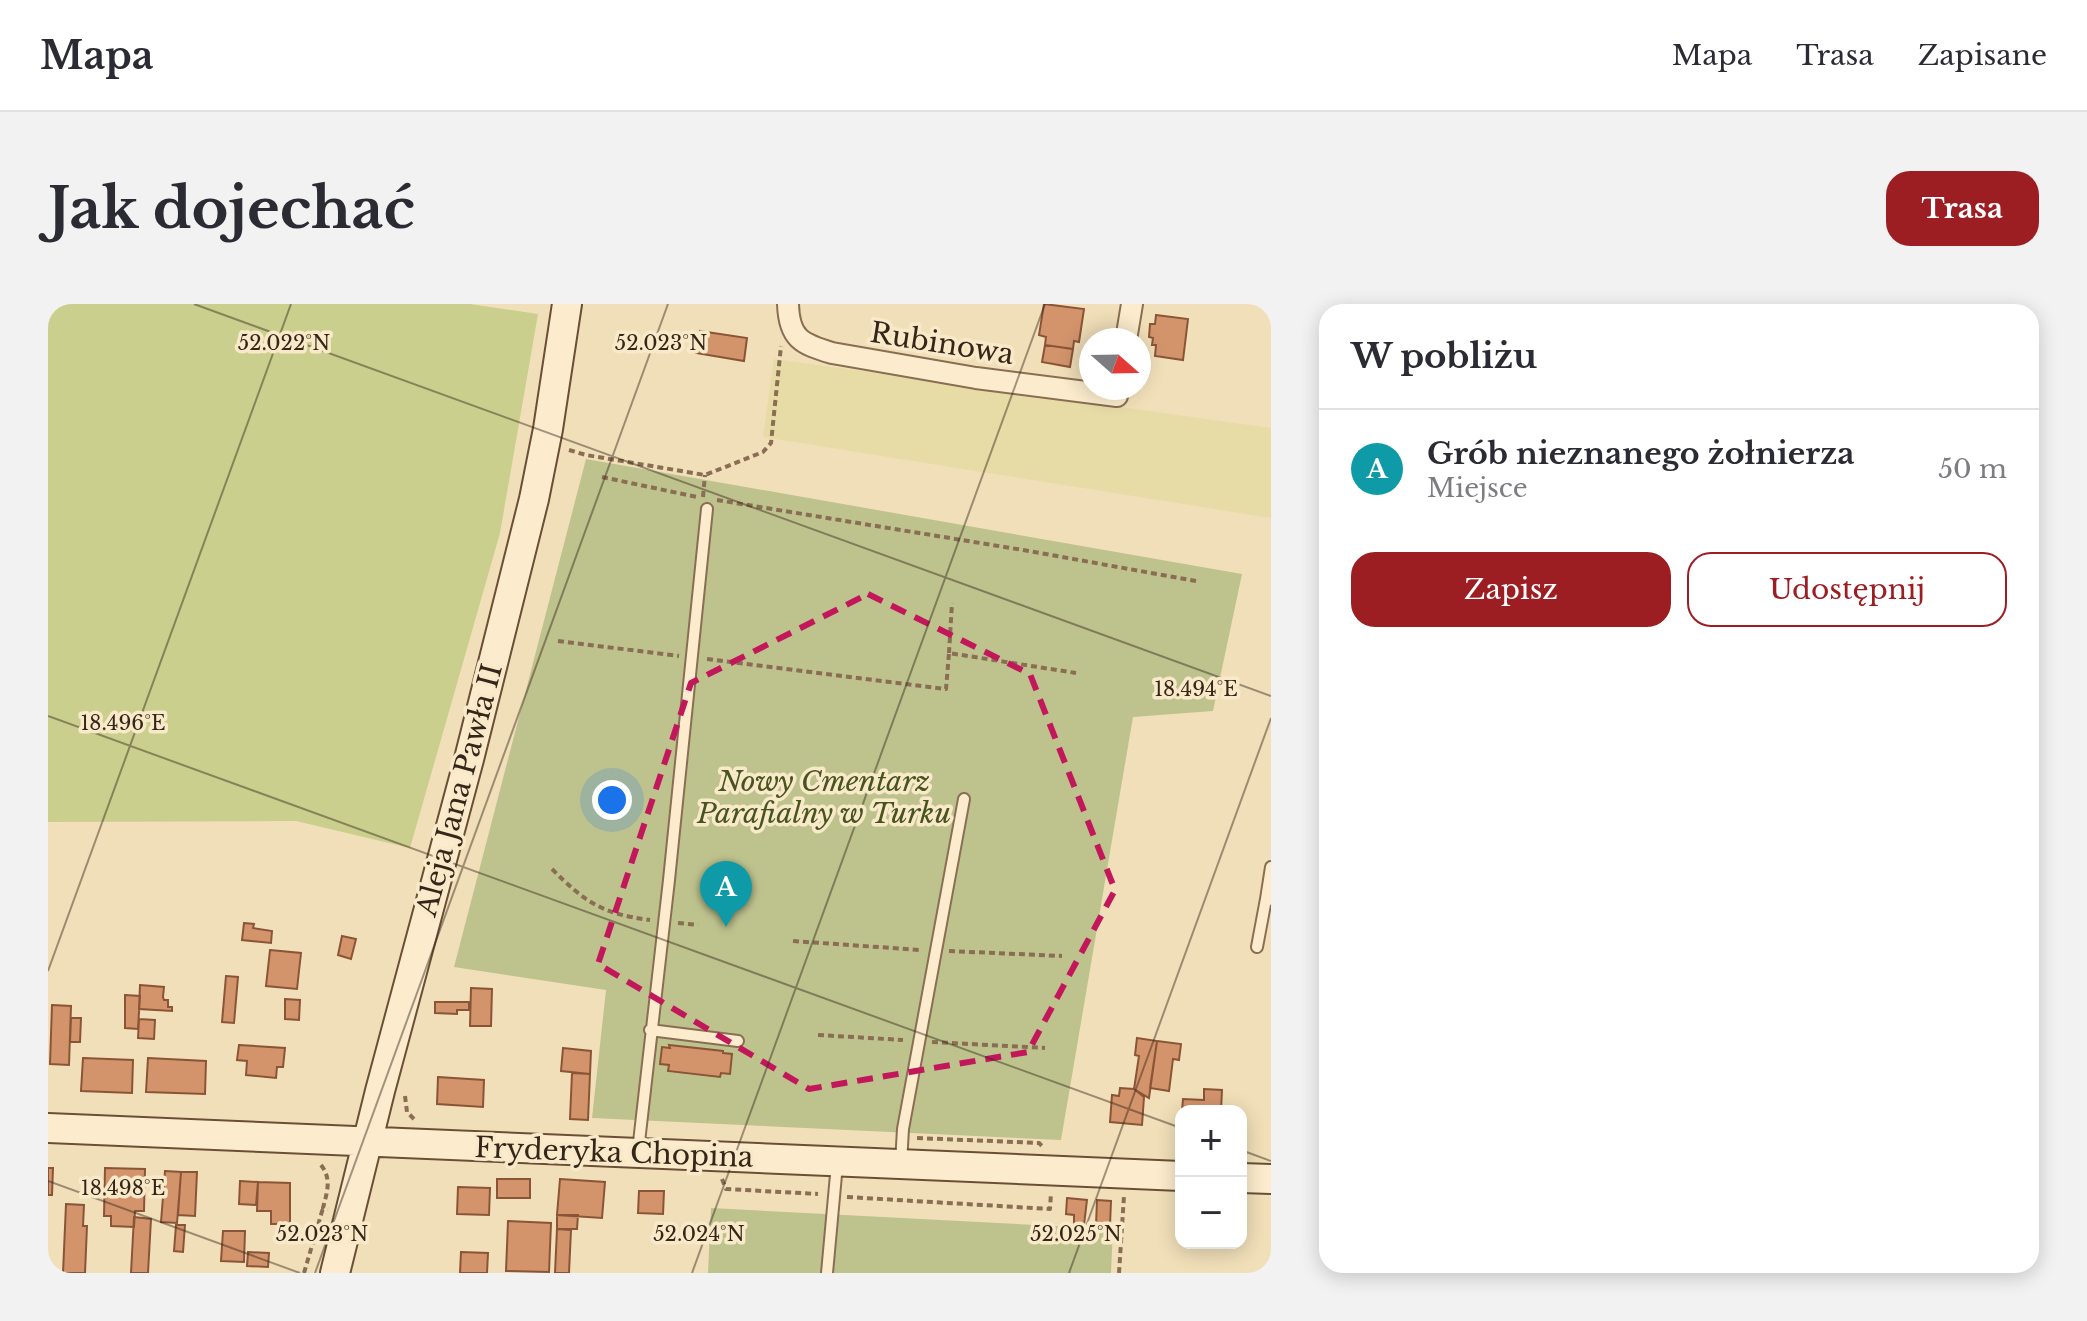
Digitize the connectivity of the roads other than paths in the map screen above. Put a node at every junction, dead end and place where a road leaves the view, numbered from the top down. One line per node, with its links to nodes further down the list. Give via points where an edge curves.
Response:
1 (567, 304): 14 (street, Aleja Jana Pawła II, via 534,499)
2 (788, 304): 5 (street, Rubinowa, via 793,333 808,346 832,353 976,378)
3 (1132, 304): 4 (street)
4 (1128, 328)
5 (1079, 388)
6 (707, 509): 11 (lane)
7 (964, 799): 17 (lane, via 903,1129)
8 (1271, 867): 9 (lane)
9 (1268, 900): 10 (lane)
10 (1257, 947)
11 (650, 1030): 12 (lane); 15 (lane)
12 (738, 1041)
13 (48, 1128): 14 (street, Fryderyka Chopina)
14 (368, 1141): 15 (street, Fryderyka Chopina); 21 (street, Aleja Jana Pawła II)
15 (637, 1153): 16 (street, Fryderyka Chopina)
16 (837, 1162): 17 (street, Fryderyka Chopina); 22 (lane)
17 (901, 1165): 18 (street, Fryderyka Chopina)
18 (1175, 1176)
19 (1247, 1178): 20 (street)
20 (1271, 1179)
21 (335, 1273)
22 (827, 1273)

